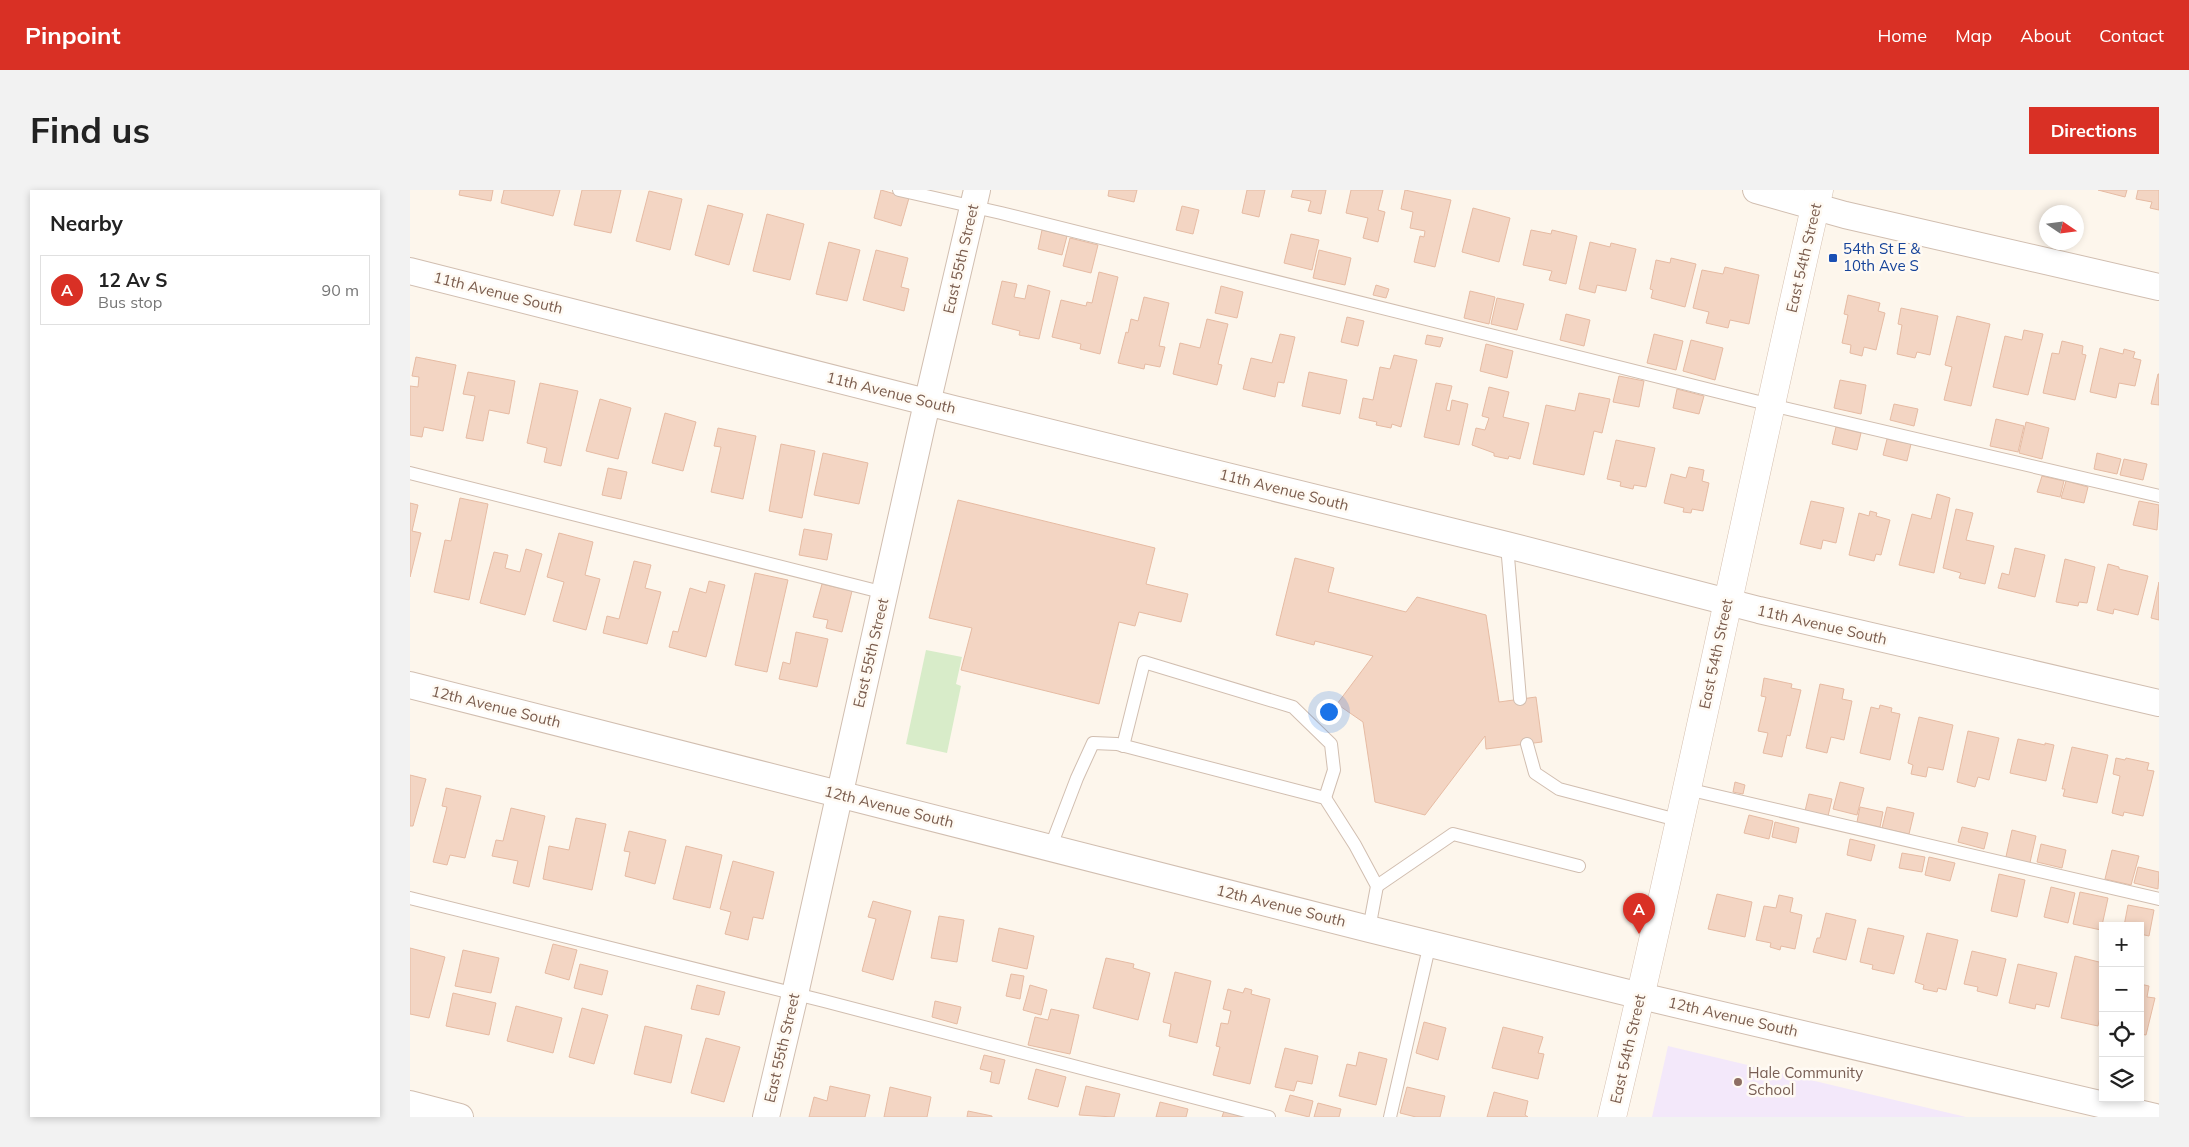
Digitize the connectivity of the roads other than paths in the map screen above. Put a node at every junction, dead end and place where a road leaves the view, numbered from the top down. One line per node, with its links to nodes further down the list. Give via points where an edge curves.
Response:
1 (899, 190): 3 (lane)
2 (1756, 190): 4 (street)
3 (975, 198): 7 (street, East 55th Street); 8 (lane)
4 (1817, 198): 6 (street); 8 (street, East 54th Street)
5 (410, 271): 7 (street, 11th Avenue South)
6 (2159, 287)
7 (927, 402): 11 (street, 11th Avenue South); 12 (street, East 55th Street)
8 (1771, 405): 10 (lane); 13 (street, East 54th Street)
9 (410, 473): 12 (lane)
10 (2159, 496)
11 (1507, 545): 13 (street, 11th Avenue South); 15 (lane)
12 (885, 593): 20 (street, East 55th Street)
13 (1727, 602): 16 (street, 11th Avenue South); 19 (street, East 54th Street)
14 (410, 685): 20 (street, 12th Avenue South)
15 (1520, 699)
16 (2159, 703)
17 (1527, 744): 22 (lane, via 1535,773 1559,789)
18 (1123, 746): 21 (lane); 21 (lane, via 1144,662 1294,707 1330,744 1334,770); 23 (lane, via 1093,743)
19 (1687, 789): 22 (street, East 54th Street); 27 (lane)
20 (840, 795): 23 (street, 12th Avenue South); 30 (street, East 55th Street)
21 (1324, 798): 25 (lane)
22 (1681, 821): 31 (street, East 54th Street)
23 (1051, 846): 28 (street, 12th Avenue South)
24 (1579, 866): 25 (lane, via 1454,834)
25 (1377, 886): 28 (lane)
26 (410, 898): 30 (lane)
27 (2159, 899)
28 (1369, 929): 29 (street, 12th Avenue South)
29 (1430, 943): 31 (street, 12th Avenue South); 36 (lane)
30 (795, 994): 34 (street, East 55th Street); 35 (lane)
31 (1641, 996): 37 (street, East 54th Street); 38 (street, 12th Avenue South)
32 (410, 1104): 33 (street)
33 (460, 1117)
34 (766, 1117)
35 (1269, 1117)
36 (1390, 1117)
37 (1612, 1117)
38 (2155, 1117)

